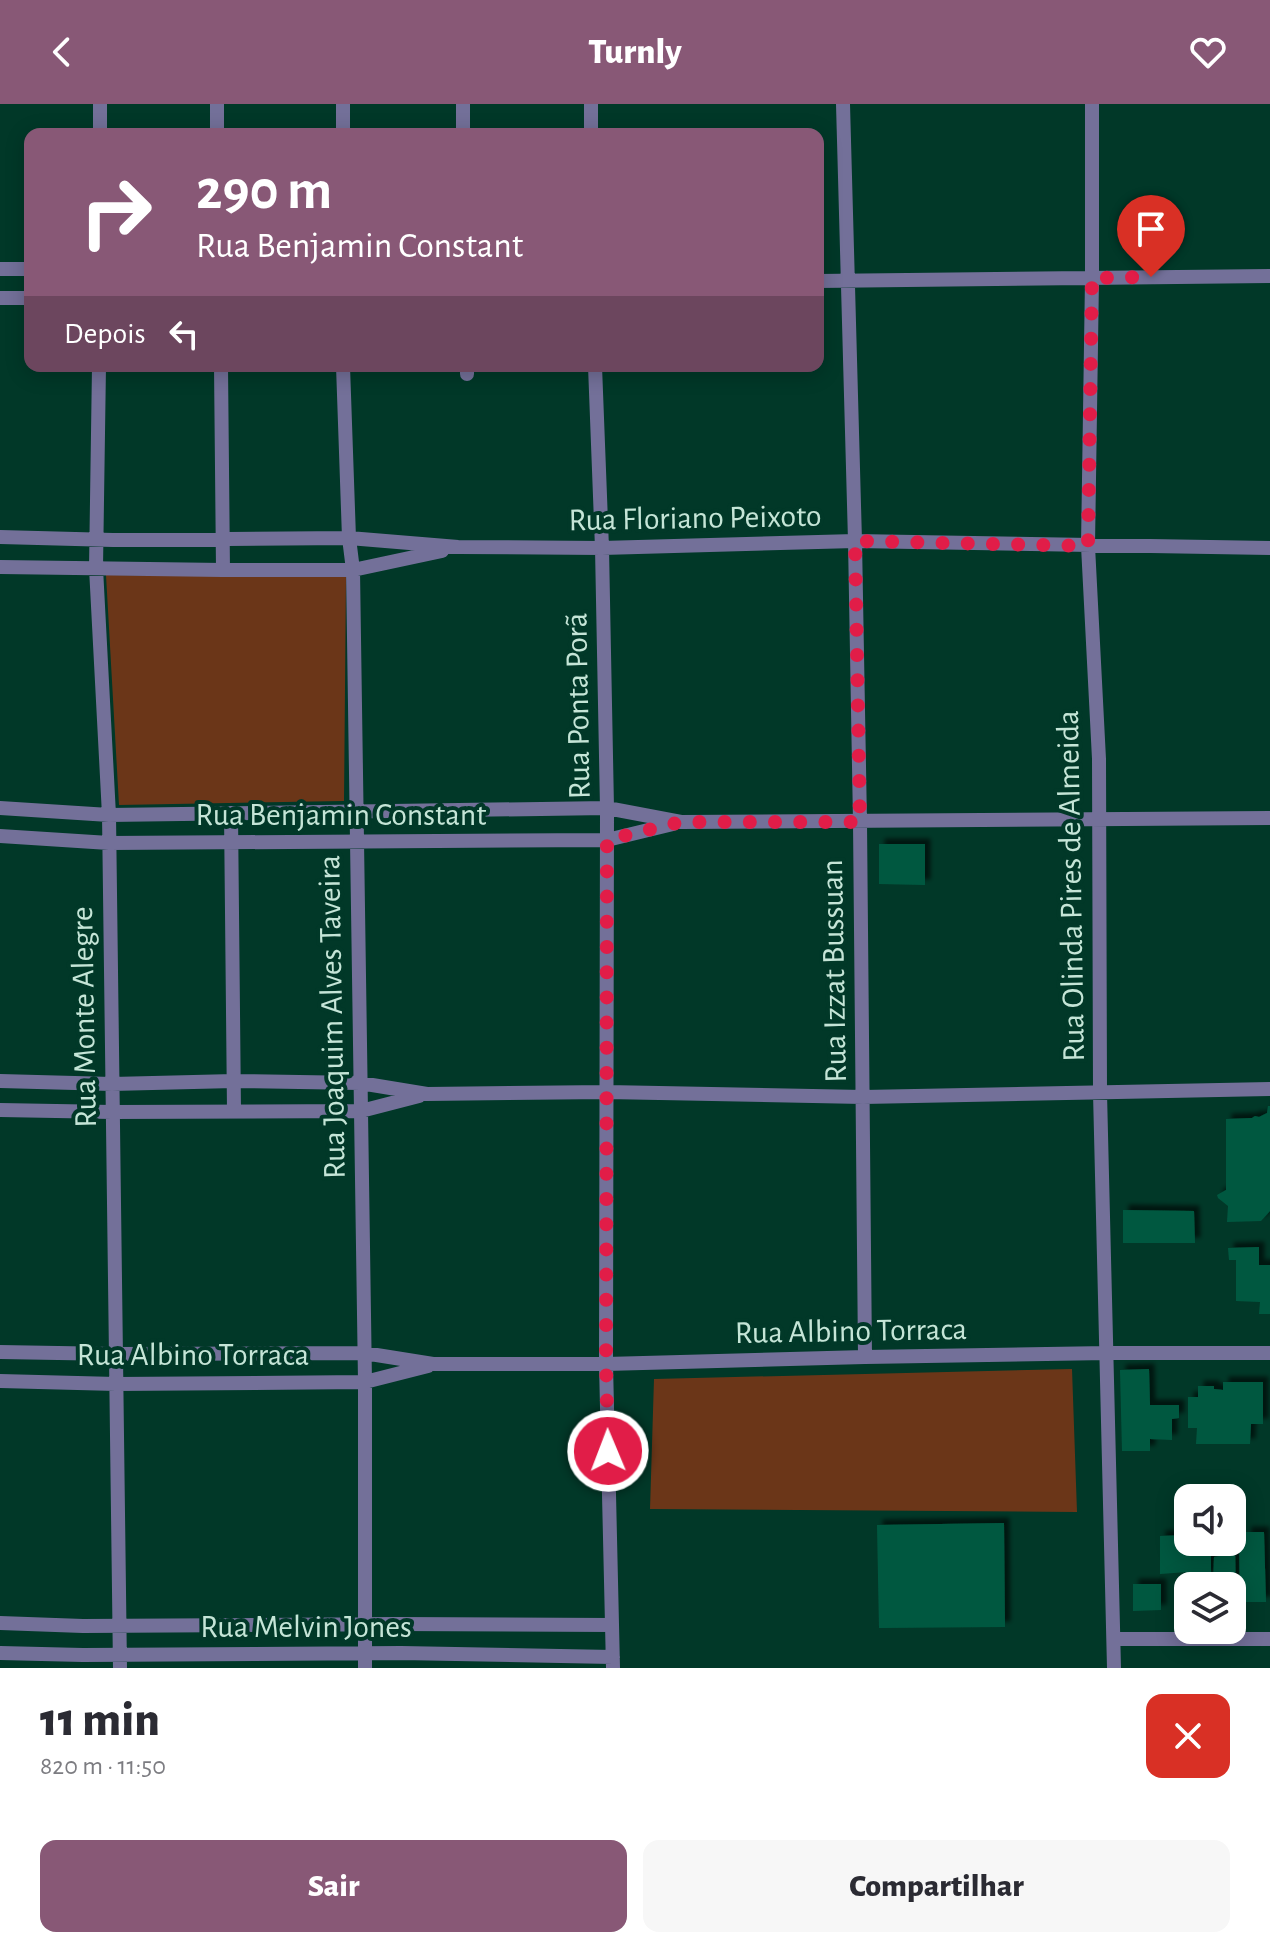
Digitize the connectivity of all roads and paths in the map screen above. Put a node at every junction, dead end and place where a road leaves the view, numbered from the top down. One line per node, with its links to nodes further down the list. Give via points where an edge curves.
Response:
1 (100, 104): 8 (street)
2 (217, 104): 9 (street)
3 (343, 104): 10 (street)
4 (463, 104): 11 (street)
5 (591, 104): 12 (street)
6 (843, 104): 18 (street, Rua Izzat Bussuan)
7 (1092, 104): 16 (street, Rua Olinda Pires de Almeida)
8 (100, 128)
9 (217, 128)
10 (343, 128)
11 (463, 128)
12 (591, 128)
13 (0, 269): 14 (street)
14 (24, 269)
15 (1270, 276): 16 (street)
16 (1092, 278): 18 (street); 30 (street, Rua Olinda Pires de Almeida)
17 (824, 281): 18 (street)
18 (847, 282): 29 (street, Rua Izzat Bussuan)
19 (0, 298): 20 (street)
20 (24, 298)
21 (99, 372): 27 (street, Rua Monte Alegre)
22 (221, 372): 28 (street)
23 (343, 372): 26 (street, Rua Joaquim Alves Taveira)
24 (595, 372): 32 (street, Rua Ponta Porã)
25 (0, 537): 27 (street, Rua Floriano Peixoto)
26 (349, 538): 28 (street, Rua Floriano Peixoto); 31 (street, Rua Floriano Peixoto); 37 (street, Rua Joaquim Alves Taveira)
27 (97, 540): 28 (street, Rua Floriano Peixoto); 35 (street, Rua Monte Alegre)
28 (222, 540): 36 (street)
29 (855, 541): 30 (street, Rua Floriano Peixoto); 32 (street, Rua Floriano Peixoto); 46 (street, Rua Izzat Bussuan)
30 (1088, 546): 33 (street, Rua Floriano Peixoto); 44 (street, Rua Olinda Pires de Almeida)
31 (458, 547): 32 (street, Rua Floriano Peixoto); 37 (street, Rua Floriano Peixoto)
32 (602, 548): 39 (street, Rua Ponta Porã)
33 (1270, 548)
34 (0, 567): 35 (street, Rua Floriano Peixoto)
35 (96, 568): 36 (street, Rua Floriano Peixoto); 42 (street, Rua Monte Alegre)
36 (223, 570): 37 (street, Rua Floriano Peixoto)
37 (353, 570): 40 (street, Rua Joaquim Alves Taveira)
38 (0, 808): 42 (street, Rua Benjamin Constant)
39 (607, 808): 40 (street, Rua Benjamin Constant); 45 (street, Rua Benjamin Constant); 48 (street, Rua Ponta Porã)
40 (355, 811): 41 (street, Rua Benjamin Constant); 49 (street, Rua Joaquim Alves Taveira)
41 (231, 813): 42 (street, Rua Benjamin Constant); 51 (street)
42 (109, 815): 50 (street, Rua Monte Alegre)
43 (1270, 818): 44 (street, Rua Benjamin Constant)
44 (1100, 820): 46 (street, Rua Benjamin Constant); 58 (street, Rua Olinda Pires de Almeida)
45 (681, 822): 46 (street, Rua Benjamin Constant); 48 (street, Rua Benjamin Constant)
46 (860, 822): 60 (street, Rua Izzat Bussuan)
47 (0, 836): 50 (street, Rua Benjamin Constant)
48 (607, 840): 49 (street, Rua Benjamin Constant); 57 (street, Rua Ponta Porã)
49 (356, 842): 51 (street, Rua Benjamin Constant); 54 (street, Rua Joaquim Alves Taveira)
50 (109, 843): 51 (street, Rua Benjamin Constant); 55 (street, Rua Monte Alegre)
51 (232, 843): 53 (street)
52 (0, 1081): 55 (street)
53 (234, 1081): 54 (street); 55 (street); 62 (street)
54 (360, 1083): 59 (street); 63 (street, Rua Joaquim Alves Taveira)
55 (112, 1084): 64 (street, Rua Monte Alegre)
56 (1270, 1089): 58 (street)
57 (607, 1092): 59 (street); 60 (street); 72 (street, Rua Ponta Porã)
58 (1100, 1093): 60 (street); 67 (street, Rua Olinda Pires de Almeida)
59 (427, 1094): 63 (street)
60 (863, 1097): 70 (street, Rua Izzat Bussuan)
61 (0, 1110): 64 (street)
62 (234, 1111): 63 (street); 64 (street)
63 (361, 1111): 66 (street, Rua Joaquim Alves Taveira)
64 (112, 1112): 69 (street, Rua Monte Alegre)
65 (0, 1352): 69 (street, Rua Albino Torraca)
66 (364, 1353): 69 (street, Rua Albino Torraca); 71 (street, Rua Albino Torraca); 74 (street, Rua Joaquim Alves Taveira)
67 (1107, 1353): 68 (street, Rua Albino Torraca); 70 (street, Rua Albino Torraca); 80 (street, Rua Olinda Pires de Almeida)
68 (1270, 1353)
69 (116, 1354): 75 (street, Rua Monte Alegre)
70 (865, 1357): 72 (street, Rua Albino Torraca)
71 (433, 1364): 72 (street, Rua Albino Torraca); 74 (street, Rua Albino Torraca)
72 (606, 1364): 78 (street, Rua Ponta Porã)
73 (0, 1381): 75 (street, Rua Albino Torraca)
74 (365, 1382): 75 (street, Rua Albino Torraca); 77 (street, Rua Joaquim Alves Taveira)
75 (116, 1384): 79 (street, Rua Monte Alegre)
76 (0, 1623): 79 (street, Rua Melvin Jones)
77 (365, 1624): 78 (street, Rua Melvin Jones); 79 (street, Rua Melvin Jones); 83 (street, Rua Joaquim Alves Taveira)
78 (612, 1625): 85 (street, Rua Ponta Porã)
79 (119, 1626): 84 (street, Rua Monte Alegre)
80 (1114, 1639): 81 (street); 86 (street, Rua Olinda Pires de Almeida)
81 (1270, 1639)
82 (0, 1653): 84 (street, Rua Melvin Jones)
83 (365, 1660): 84 (street, Rua Melvin Jones); 85 (street, Rua Melvin Jones)
84 (120, 1662)
85 (613, 1662)
86 (1114, 1668)

